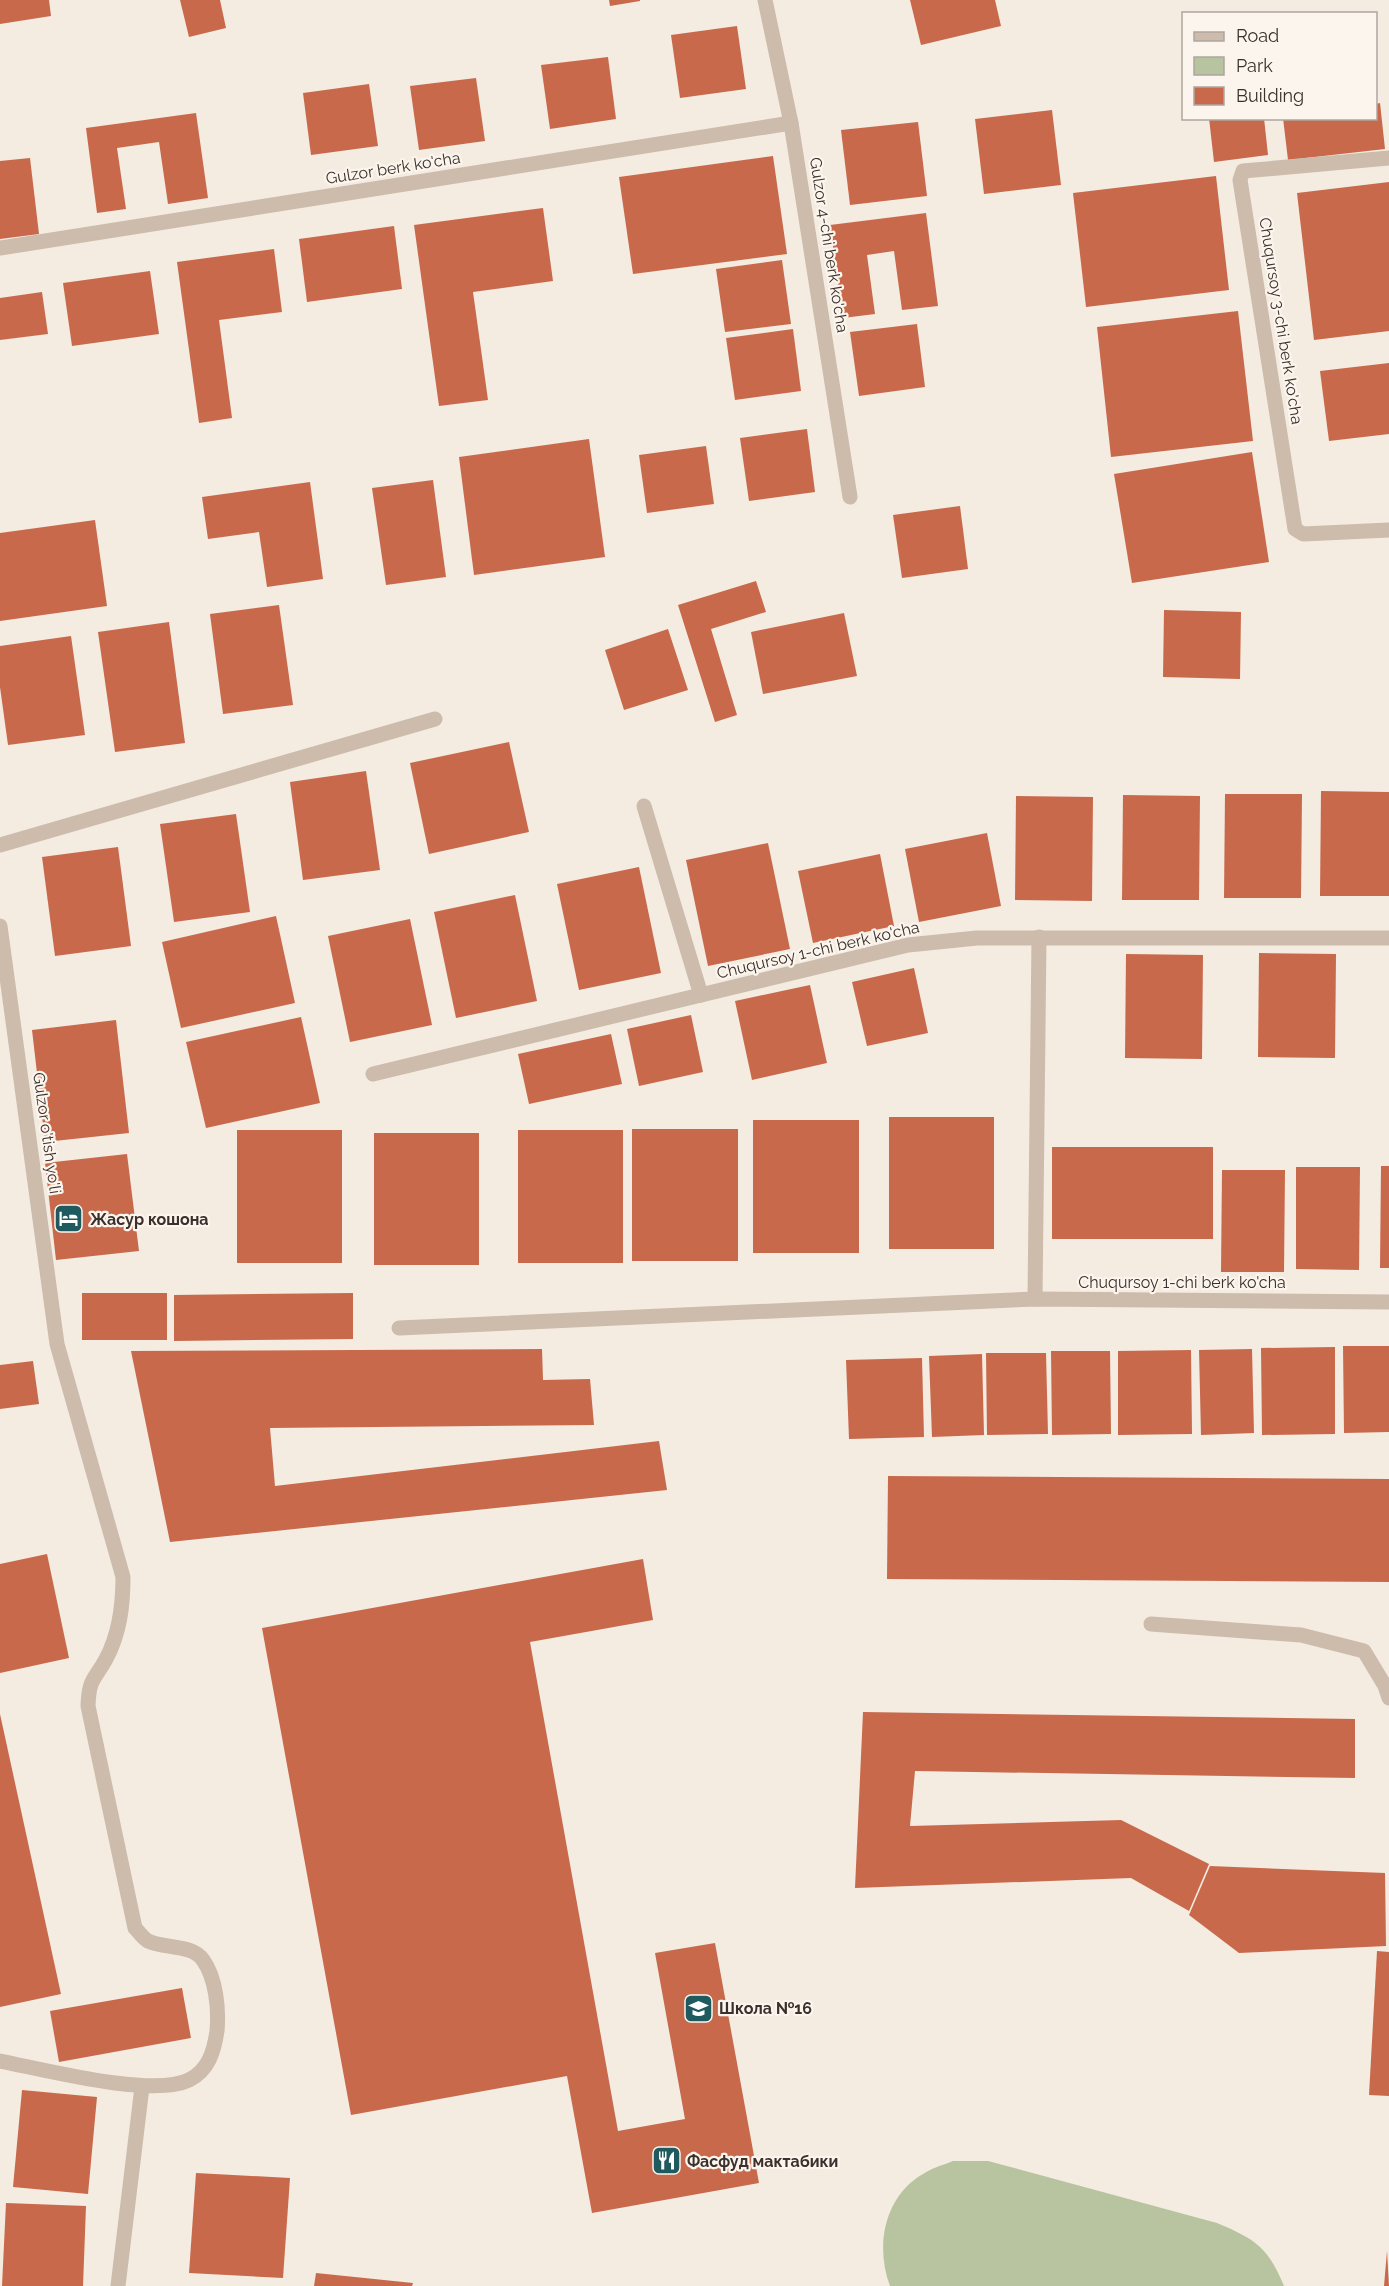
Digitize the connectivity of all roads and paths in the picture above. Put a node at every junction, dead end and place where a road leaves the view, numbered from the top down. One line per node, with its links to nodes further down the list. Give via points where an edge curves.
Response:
1 (765, 0): 2 (street, Gulzor 4-chi berk ko'cha)
2 (791, 123): 4 (street, Gulzor berk ko'cha); 5 (street, Gulzor 4-chi berk ko'cha)
3 (1389, 158): 6 (street, Chuqursoy 3-chi berk ko'cha, via 1243,171 1240,180 1295,529 1303,534)
4 (0, 248)
5 (850, 497)
6 (1389, 530)
7 (435, 719): 9 (street)
8 (644, 806): 13 (street)
9 (0, 845)
10 (0, 926): 21 (street, Gulzor o'tish yo'li, via 57,1344 123,1577 123,1607 106,1658 89,1683 88,1706 135,1928 148,1941 202,1958 212,1977 218,2023 214,2053 202,2069 188,2080)
11 (1039, 937): 12 (street, Chuqursoy 1-chi berk ko'cha); 13 (street, Chuqursoy 1-chi berk ko'cha, via 908,945); 15 (street)
12 (1389, 938)
13 (702, 995): 14 (street, Chuqursoy 1-chi berk ko'cha)
14 (373, 1074)
15 (1035, 1299): 16 (street, Chuqursoy 1-chi berk ko'cha); 17 (street, Chuqursoy 1-chi berk ko'cha)
16 (1389, 1302)
17 (399, 1328)
18 (1151, 1624): 19 (street, via 1301,1635 1364,1651)
19 (1389, 1698)
20 (0, 2061): 21 (street, Gulzor o'tish yo'li)
21 (142, 2087): 22 (street)
22 (118, 2286)

